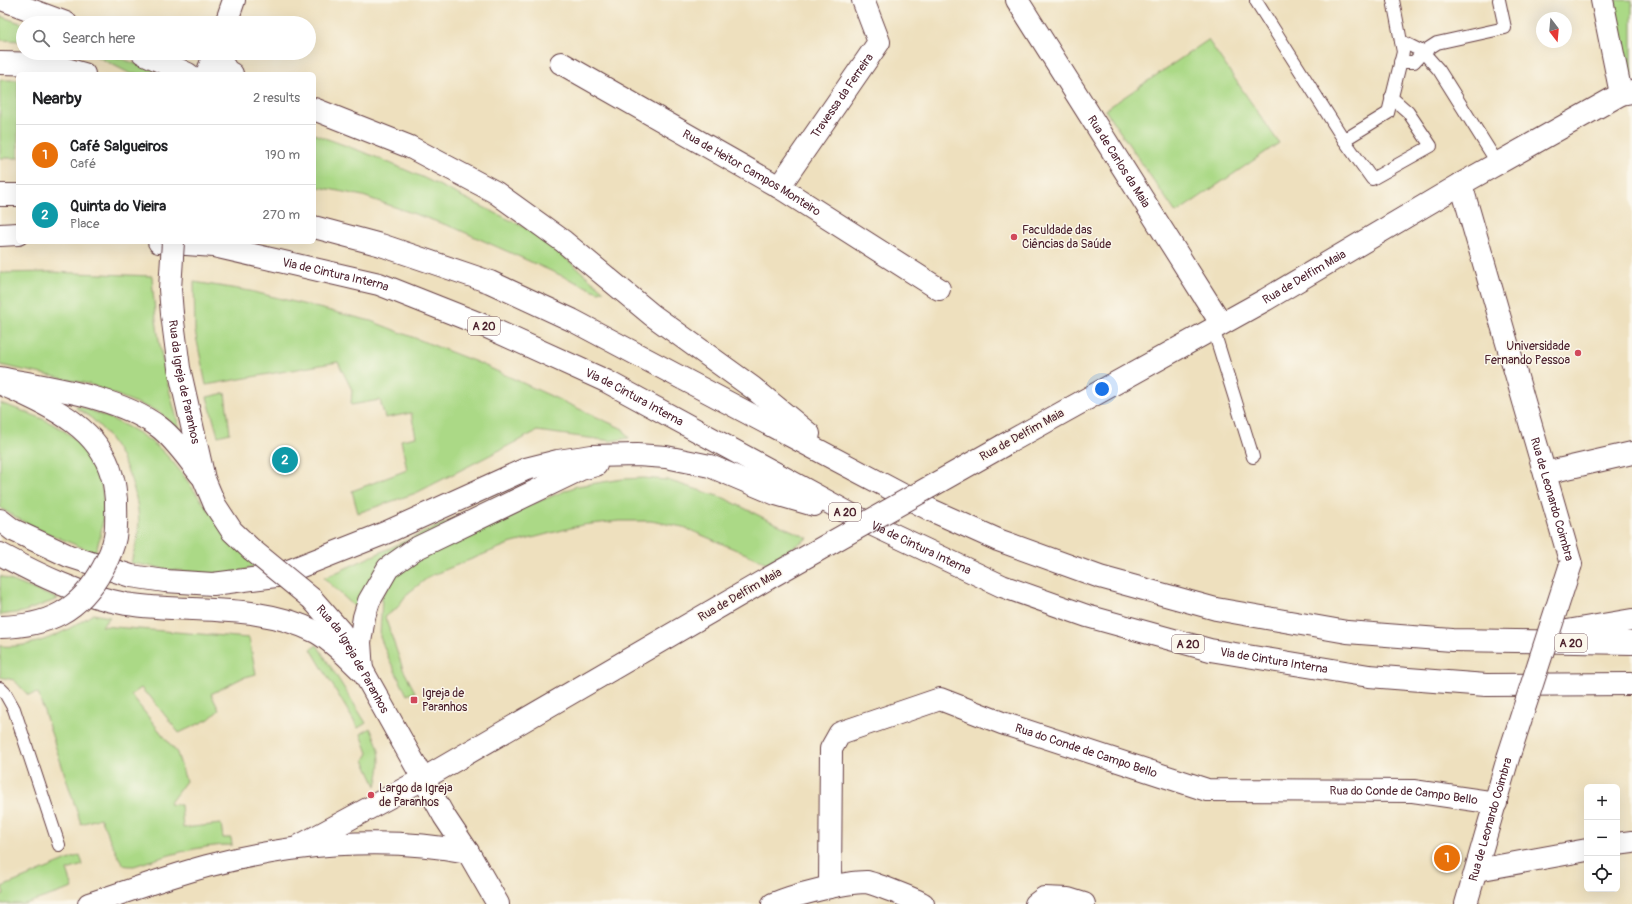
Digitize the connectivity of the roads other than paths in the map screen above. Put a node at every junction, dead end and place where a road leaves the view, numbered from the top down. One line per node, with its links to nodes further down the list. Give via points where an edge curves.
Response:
1 (4, 0): 9 (main road)
2 (234, 0): 10 (main road)
3 (863, 0): 29 (main road, Travessa da Ferreira, via 880,42)
4 (1017, 0): 38 (main road, Rua de Carlos da Maia)
5 (1393, 0): 11 (lane)
6 (1500, 0): 12 (lane, via 1505,28 1436,43)
7 (1602, 0): 23 (main road)
8 (1256, 1): 26 (lane)
9 (47, 16)
10 (228, 16)
11 (1401, 41): 12 (lane); 16 (lane, via 1403,52)
12 (1424, 52): 16 (lane, via 1414,62); 27 (lane, via 1439,70)
13 (158, 60): 20 (main road)
14 (212, 60): 21 (main road)
15 (220, 60): 22 (main road)
16 (1400, 62): 24 (lane)
17 (0, 63): 19 (main road, via 49,64)
18 (561, 63): 29 (main road, Rua de Heitor Campos Monteiro)
19 (77, 72)
20 (184, 72)
21 (208, 72)
22 (229, 72)
23 (1627, 93): 27 (main road, Rua de Delfim Maia)
24 (1391, 97): 26 (lane, via 1388,112); 26 (lane, via 1408,112 1431,146 1372,179)
25 (316, 110): 44 (main road, via 410,147 495,192 564,241 652,315 753,388)
26 (1344, 140)
27 (1498, 164): 28 (main road, Rua de Delfim Maia)
28 (1461, 184): 38 (main road, Rua de Delfim Maia); 45 (main road, Rua de Leonardo Coimbra)
29 (779, 187): 37 (main road, Rua de Heitor Campos Monteiro)
30 (0, 195): 31 (main road)
31 (16, 195)
32 (316, 228): 44 (main road, A 20, via 381,245 490,282 572,320)
33 (16, 234): 34 (main road)
34 (0, 235)
35 (173, 244): 46 (main road, Rua da Igreja de Paranhos, bridge, via 170,289 179,368)
36 (186, 244): 47 (main road, Via de Cintura Interna / A 20, via 214,246 379,284 485,326 606,381)
37 (939, 289)
38 (1217, 326): 43 (lane); 59 (main road, Rua de Delfim Maia, bridge, via 767,579)
39 (0, 378): 46 (main road, via 64,390 123,408 160,427)
40 (0, 383): 51 (main road, bridge, via 48,406 83,428 104,456 112,476 116,500 115,537 109,557 94,585 82,599 64,611 37,623)
41 (1632, 453): 45 (main road)
42 (637, 455): 47 (main road, via 666,457 710,466 776,494); 48 (main road, via 592,456 526,469 315,562 276,576 246,581 193,584 131,576 69,556 13,530); 54 (main road, via 581,469 414,549 388,568 369,601 364,617 360,642)
43 (1253, 457)
44 (844, 463): 52 (main road, A 20, via 931,510 998,540 1100,576 1216,609 1347,632)
45 (1545, 473): 60 (main road, Rua de Leonardo Coimbra, bridge, via 1571,564 1508,758)
46 (204, 479): 54 (main road, Rua da Igreja de Paranhos, bridge, via 214,505 232,530 312,599 341,632)
47 (852, 515): 56 (main road, Via de Cintura Interna / A 20, via 1002,586 1087,616 1210,650 1369,676 1486,685)
48 (0, 520)
49 (0, 554): 54 (main road, via 55,582 118,602 181,610 251,612 290,621 317,633 333,644)
50 (1632, 620): 52 (main road)
51 (0, 627)
52 (1510, 642): 53 (main road, A 20)
53 (1632, 643)
54 (362, 671): 59 (main road, Rua da Igreja de Paranhos)
55 (1632, 684): 56 (main road, Via de Cintura Interna / A 20)
56 (1590, 685): 58 (main road)
57 (0, 688): 63 (lane, via 14,709)
58 (1632, 695)
59 (423, 779): 64 (main road, Rua de Delfim Maia); 66 (main road, Rua da Igreja de Paranhos)
60 (1496, 803): 67 (main road, Rua de Leonardo Coimbra); 68 (main road, Rua do Conde de Campo Bello, via 1413,790 1207,790 1002,723 940,699 840,733 831,749)
61 (1632, 842): 62 (main road)
62 (1620, 844)
63 (58, 845)
64 (294, 848): 66 (main road, via 368,844 418,845); 69 (main road, via 209,866)
65 (1584, 851): 67 (main road)
66 (468, 852): 70 (main road, Rua da Igreja de Paranhos)
67 (1477, 870): 75 (main road, Rua de Leonardo Coimbra)
68 (830, 887): 71 (main road); 72 (main road, via 866,882)
69 (89, 904)
70 (498, 904)
71 (773, 904)
72 (923, 904)
73 (1036, 904): 74 (main road, via 1044,898 1068,899)
74 (1084, 904)
75 (1466, 904)

